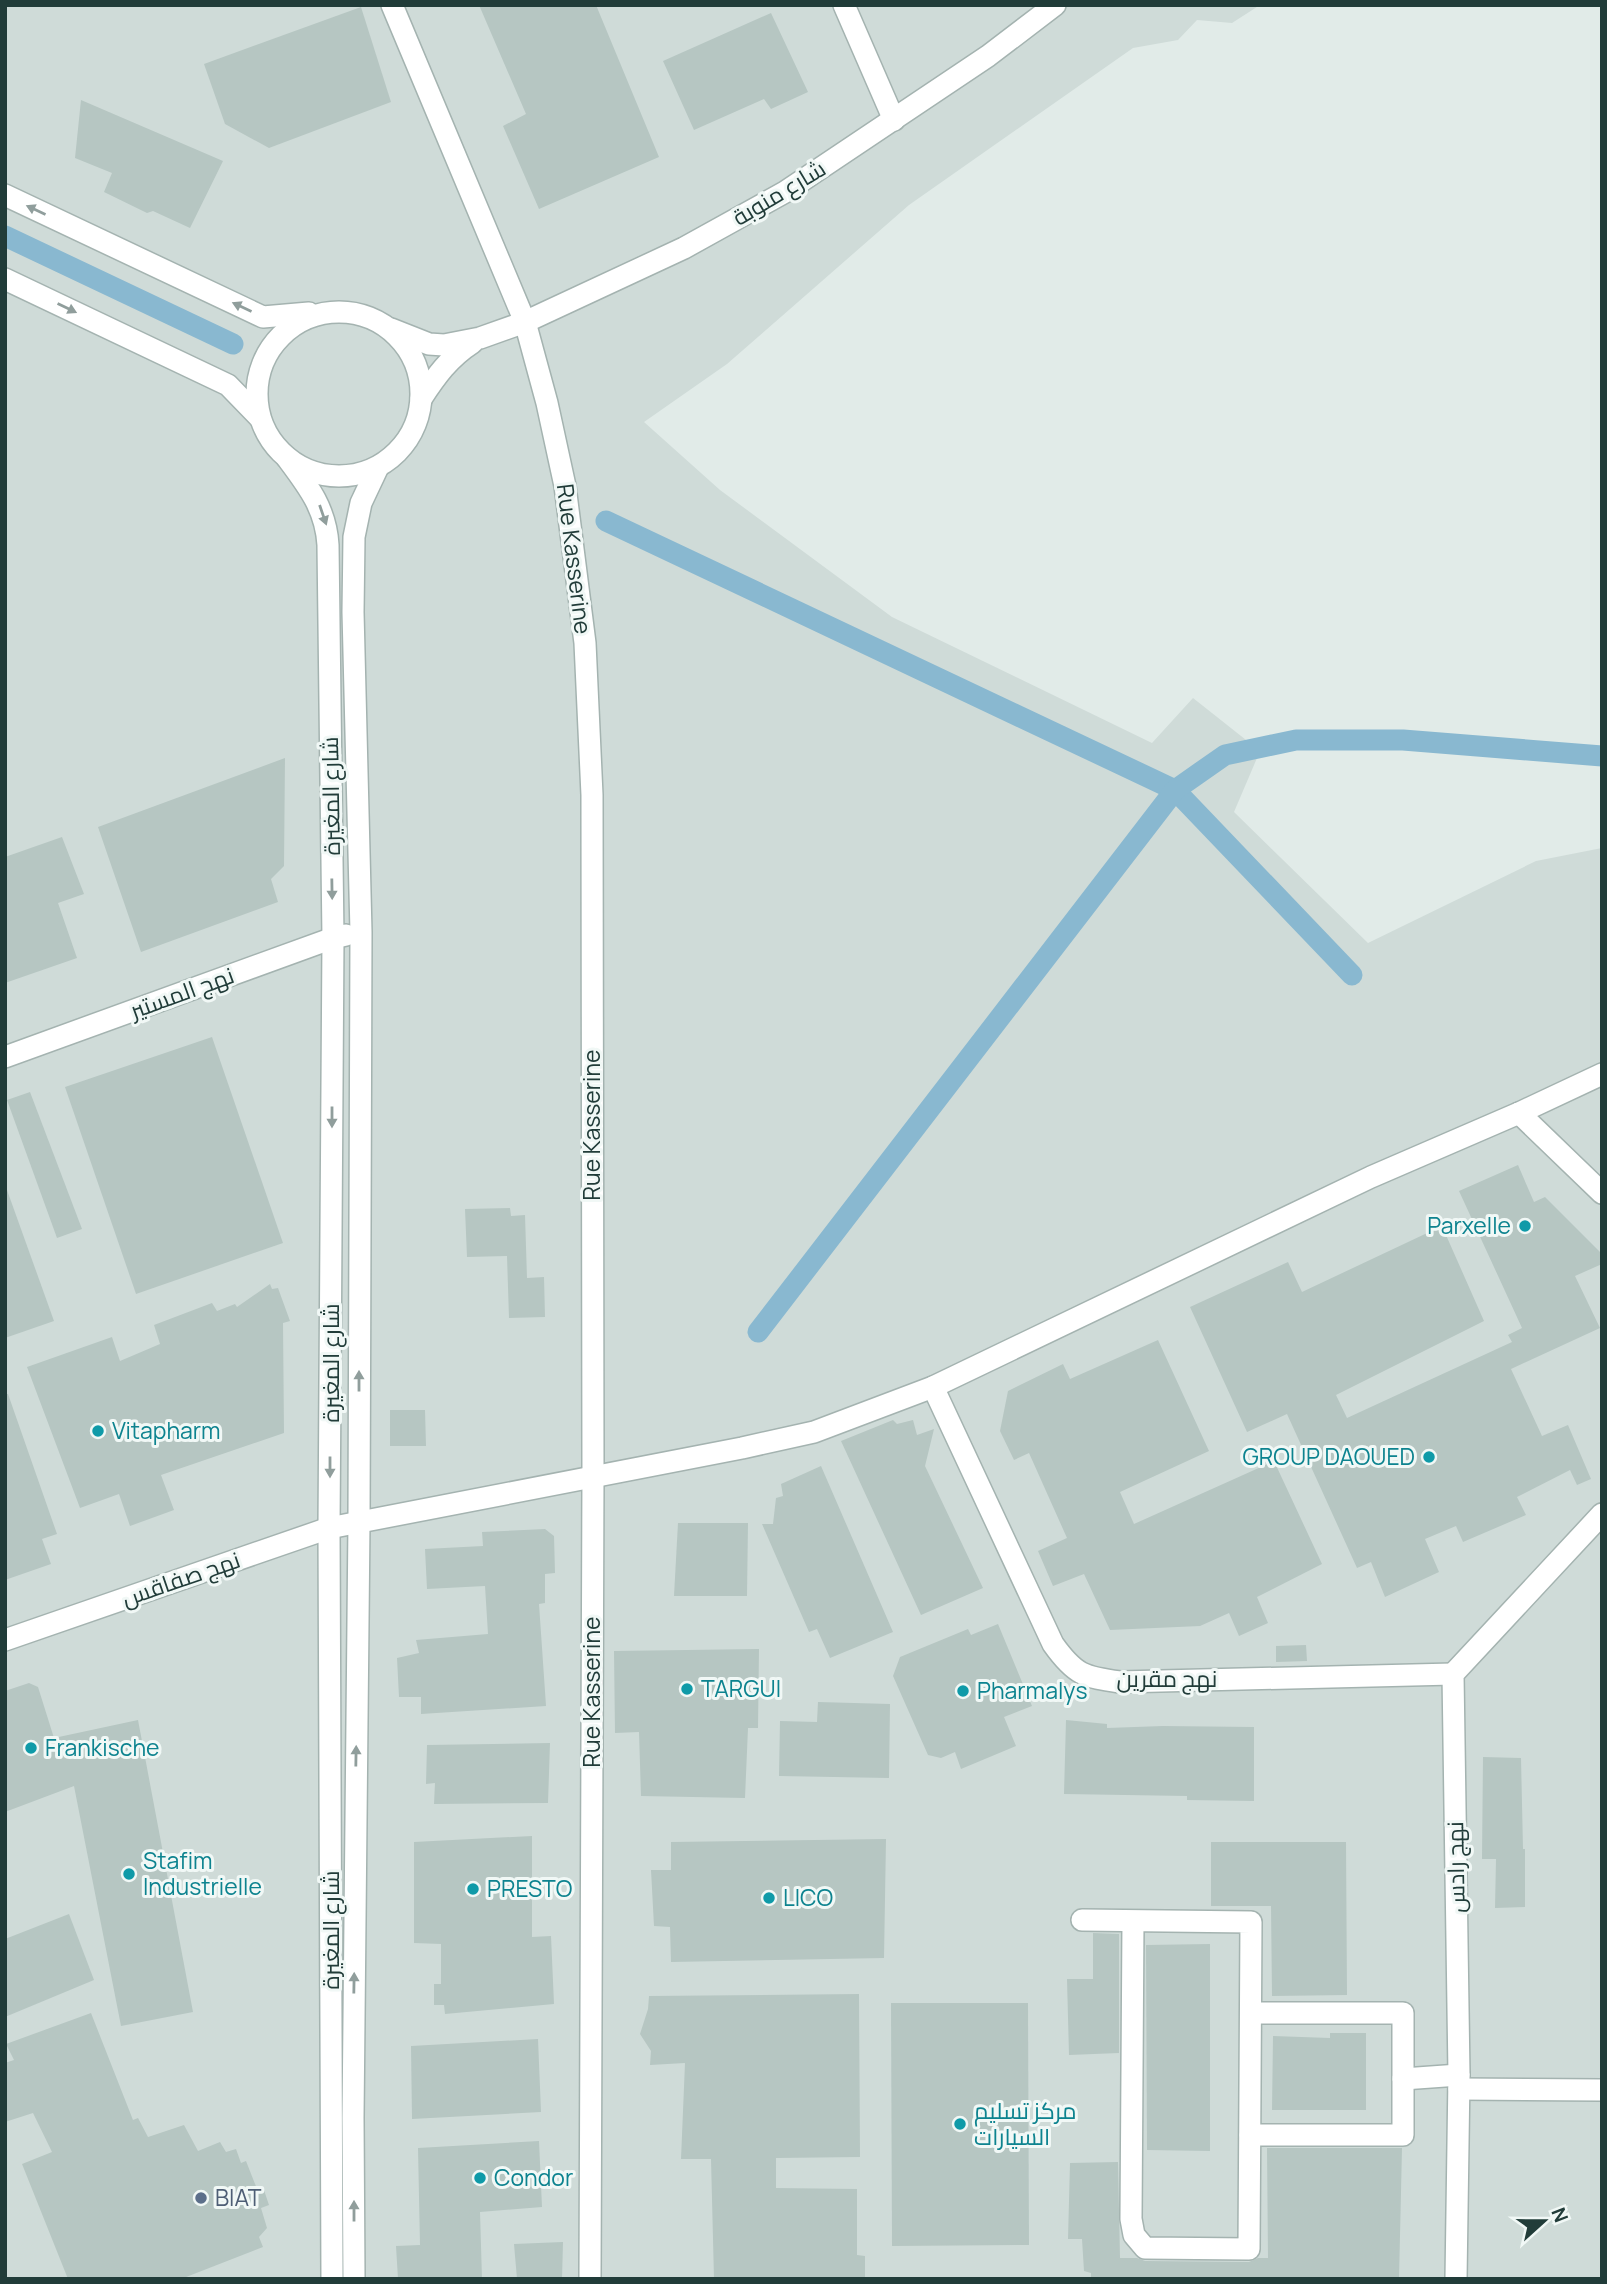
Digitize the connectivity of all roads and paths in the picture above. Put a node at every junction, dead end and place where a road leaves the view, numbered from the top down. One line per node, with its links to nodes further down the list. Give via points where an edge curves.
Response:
1 (392, 5): 8 (street, Rue Kasserine)
2 (844, 5): 4 (street)
3 (1055, 5): 4 (street, شارع منوبة)
4 (894, 120): 8 (street, شارع منوبة, via 727,225)
5 (5, 195): 7 (street, one-way to 5, via 263,317)
6 (5, 279): 12 (street, one-way to 12, via 228,385)
7 (332, 311): 9 (street, via 363,314); 12 (street, via 303,318 279,335 263,360 256,388)
8 (525, 322): 10 (street, شارع منوبة); 22 (street, Rue Kasserine, via 565,486 584,643 592,795)
9 (391, 329): 10 (street, via 429,344); 11 (street, via 409,349 419,373)
10 (480, 338): 11 (street, via 446,364)
11 (421, 399): 14 (street, via 415,426 400,450)
12 (260, 418): 13 (street, via 270,440)
13 (287, 458): 14 (street, via 316,473 347,476); 16 (street, شارع المغيرة, one-way to 16, via 321,507 327,526)
14 (378, 467): 15 (street, شارع المغيرة, via 361,503 354,537)
15 (360, 932): 16 (street, نهج المستير); 24 (street, شارع المغيرة, one-way to 15)
16 (333, 938): 17 (street, نهج المستير); 25 (street, شارع المغيرة, one-way to 25)
17 (5, 1057)
18 (1602, 1074): 19 (street, نهج صفاقس)
19 (1519, 1113): 20 (street); 21 (street, نهج صفاقس, via 1371,1177)
20 (1602, 1193)
21 (933, 1387): 22 (street, نهج صفاقس, via 814,1432); 27 (street, نهج مقرين, via 1054,1644 1077,1672 1120,1682)
22 (593, 1475): 24 (street, نهج صفاقس); 37 (street, Rue Kasserine)
23 (1602, 1514): 27 (street)
24 (359, 1522): 25 (street, نهج صفاقس); 36 (street, شارع المغيرة, one-way to 24)
25 (329, 1528): 26 (street, نهج صفاقس); 35 (street, شارع المغيرة)
26 (5, 1640)
27 (1453, 1674): 32 (street, نهج رادس)
28 (1082, 1920): 29 (street)
29 (1133, 1921): 30 (street, via 1251,1922); 34 (street, via 1131,2219 1133,2235 1145,2248 1249,2249)
30 (1251, 2012): 31 (street, via 1403,2013); 34 (street)
31 (1403, 2079): 32 (street); 34 (street, via 1403,2136)
32 (1459, 2082): 33 (street); 38 (street, نهج رادس)
33 (1602, 2090)
34 (1250, 2135)
35 (332, 2279)
36 (354, 2279)
37 (590, 2279)
38 (1456, 2279)

